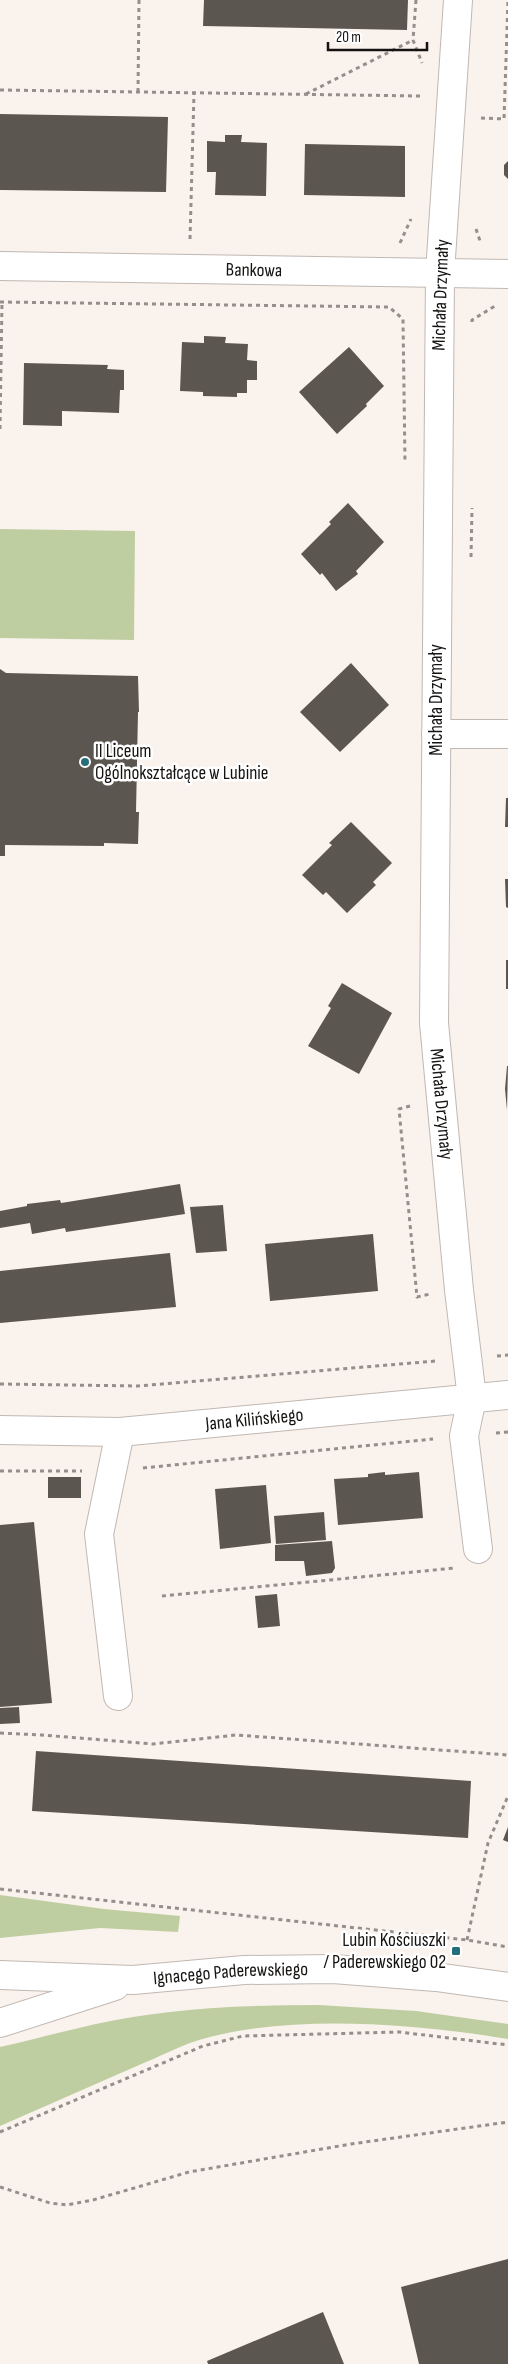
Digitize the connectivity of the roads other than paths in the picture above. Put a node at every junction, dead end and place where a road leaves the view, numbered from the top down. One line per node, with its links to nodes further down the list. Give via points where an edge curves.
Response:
1 (458, 0): 3 (street, Michała Drzymały)
2 (0, 266): 3 (street, Bankowa)
3 (440, 273): 4 (street, Bankowa); 5 (street, Michała Drzymały)
4 (508, 274)
5 (436, 734): 6 (street); 8 (street, Michała Drzymały, via 434,1023)
6 (508, 734)
7 (508, 1395): 8 (street, Jana Kilińskiego)
8 (472, 1398): 10 (street, Jana Kilińskiego); 11 (street, Michała Drzymały, via 464,1436)
9 (0, 1430): 10 (street, Jana Kilińskiego)
10 (120, 1432): 12 (street, via 99,1534)
11 (478, 1549)
12 (118, 1696)
13 (0, 1975): 14 (street, Ignacego Paderewskiego)
14 (133, 1980): 15 (street, Ignacego Paderewskiego, via 244,1970 333,1969 436,1977); 16 (street, Ignacego Paderewskiego)
15 (508, 1987)
16 (0, 2023)

